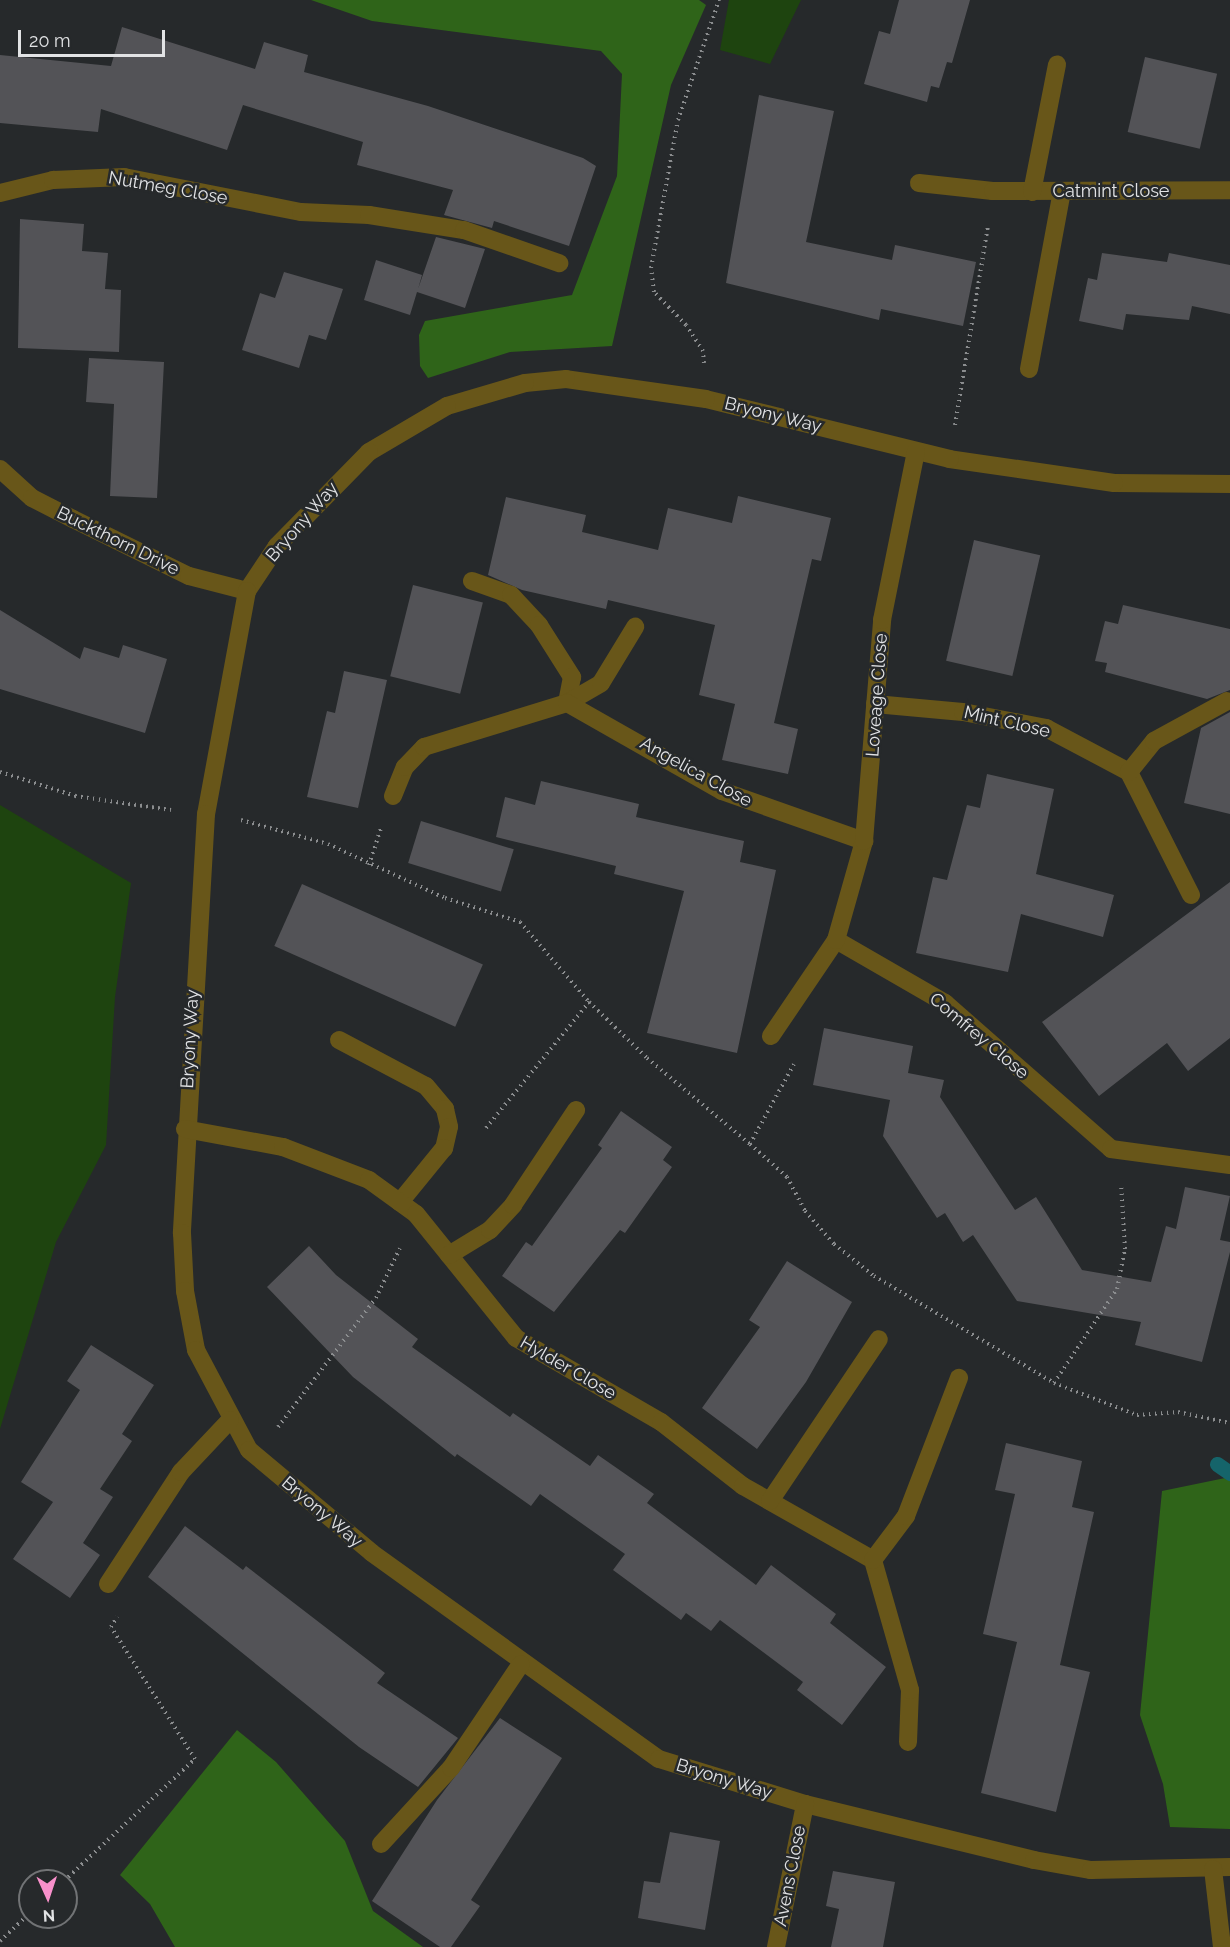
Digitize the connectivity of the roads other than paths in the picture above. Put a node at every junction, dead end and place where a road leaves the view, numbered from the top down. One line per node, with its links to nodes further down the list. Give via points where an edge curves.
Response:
1 (1057, 64): 5 (street)
2 (919, 183): 5 (street, Catmint Close)
3 (1230, 190): 4 (street, Catmint Close)
4 (1062, 191): 5 (street, Catmint Close); 8 (street)
5 (1032, 192)
6 (0, 193): 7 (street, Nutmeg Close, via 64,178 124,177 301,212 369,215 464,230)
7 (559, 263)
8 (1029, 369)
9 (916, 451): 11 (street, Bryony Way, via 1114,483); 13 (street, Bryony Way, via 706,399 566,379 525,383 447,406 369,452 333,484 277,546); 17 (street, Loveage Close, via 891,562)
10 (0, 468): 13 (street, Buckthorn Drive, via 32,498 84,525 189,576)
11 (1230, 484)
12 (472, 581): 16 (street, via 511,595 539,625 572,677)
13 (247, 591): 26 (street, Bryony Way, via 206,814)
14 (635, 627): 16 (street, via 601,683)
15 (1227, 701): 18 (street, via 1162,735)
16 (567, 703): 19 (street, via 424,747 409,761); 20 (street, Angelica Close, via 722,791)
17 (875, 704): 18 (street, Mint Close, via 963,712 1046,728); 20 (street, Loveage Close)
18 (1130, 772): 21 (street)
19 (393, 796)
20 (864, 842): 22 (street, Loveage Close)
21 (1191, 895)
22 (836, 940): 23 (street, Loveage Close); 27 (street, Comfrey Close, via 945,1003 1111,1149)
23 (771, 1036)
24 (339, 1040): 28 (street, via 426,1086 445,1109 449,1127 444,1148)
25 (576, 1110): 29 (street, via 513,1205 490,1230)
26 (185, 1129): 28 (street, Hylder Close, via 283,1147 369,1180); 32 (street, Bryony Way, via 184,1291 196,1350)
27 (1230, 1166)
28 (400, 1202): 29 (street, Hylder Close)
29 (449, 1255): 33 (street, Hylder Close, via 516,1338 661,1422)
30 (879, 1339): 33 (street)
31 (959, 1378): 34 (street, via 906,1516)
32 (230, 1420): 35 (street, via 181,1472); 36 (street, Bryony Way, via 249,1450 363,1546)
33 (770, 1502): 34 (street, Hylder Close)
34 (873, 1560): 37 (street, via 910,1690)
35 (108, 1584)
36 (521, 1664): 38 (street, Bryony Way, via 659,1760); 39 (street, via 451,1768)
37 (908, 1742)
38 (805, 1804): 40 (street, Bryony Way, via 1068,1866); 41 (street, Avens Close)
39 (381, 1844)
40 (1222, 1868): 42 (street)
41 (776, 1947)
42 (1222, 1947)

